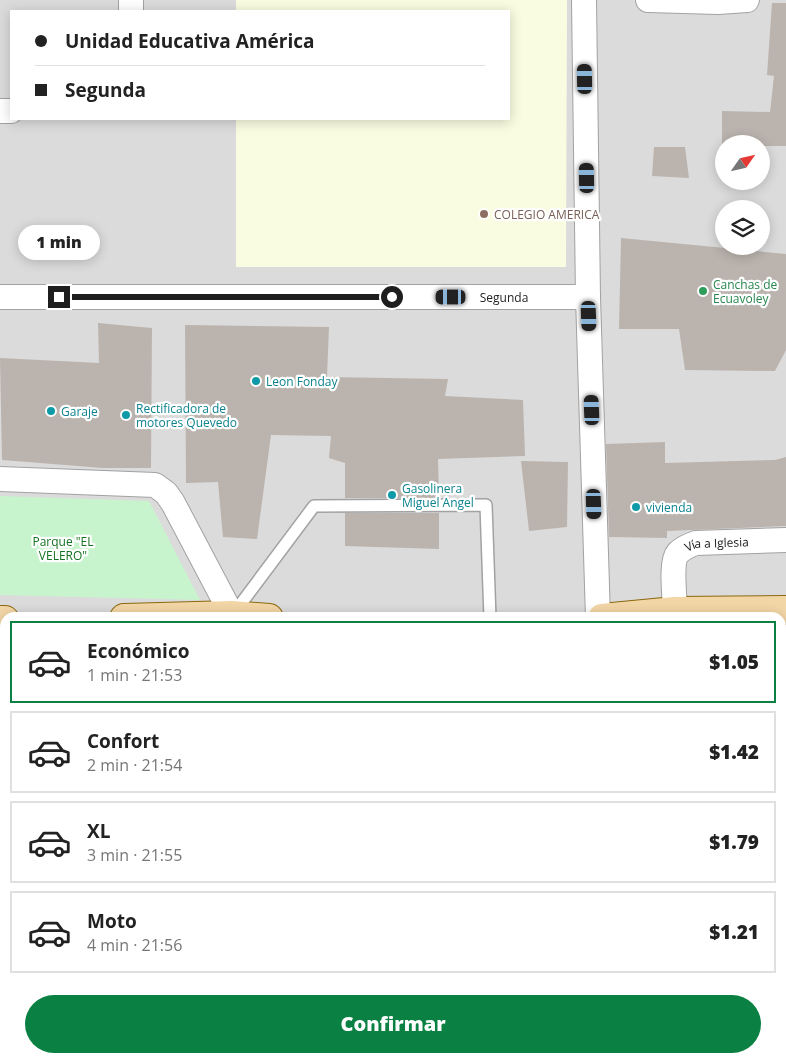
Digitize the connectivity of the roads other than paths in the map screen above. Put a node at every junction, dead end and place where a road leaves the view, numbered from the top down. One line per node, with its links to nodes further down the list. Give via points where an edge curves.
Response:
1 (584, 0): 6 (street)
2 (648, 0): 4 (street)
3 (747, 0): 4 (street)
4 (718, 1)
5 (0, 297): 6 (street, Segunda)
6 (588, 297): 13 (street)
7 (0, 479): 10 (street, via 155,485 173,503)
8 (786, 540): 14 (street, Vía a Iglesia, via 696,543 678,553 674,560)
9 (786, 610): 15 (main road)
10 (230, 612)
11 (234, 612): 12 (lane, via 314,506 486,505)
12 (490, 612)
13 (598, 612)
14 (686, 612)
15 (719, 612)

